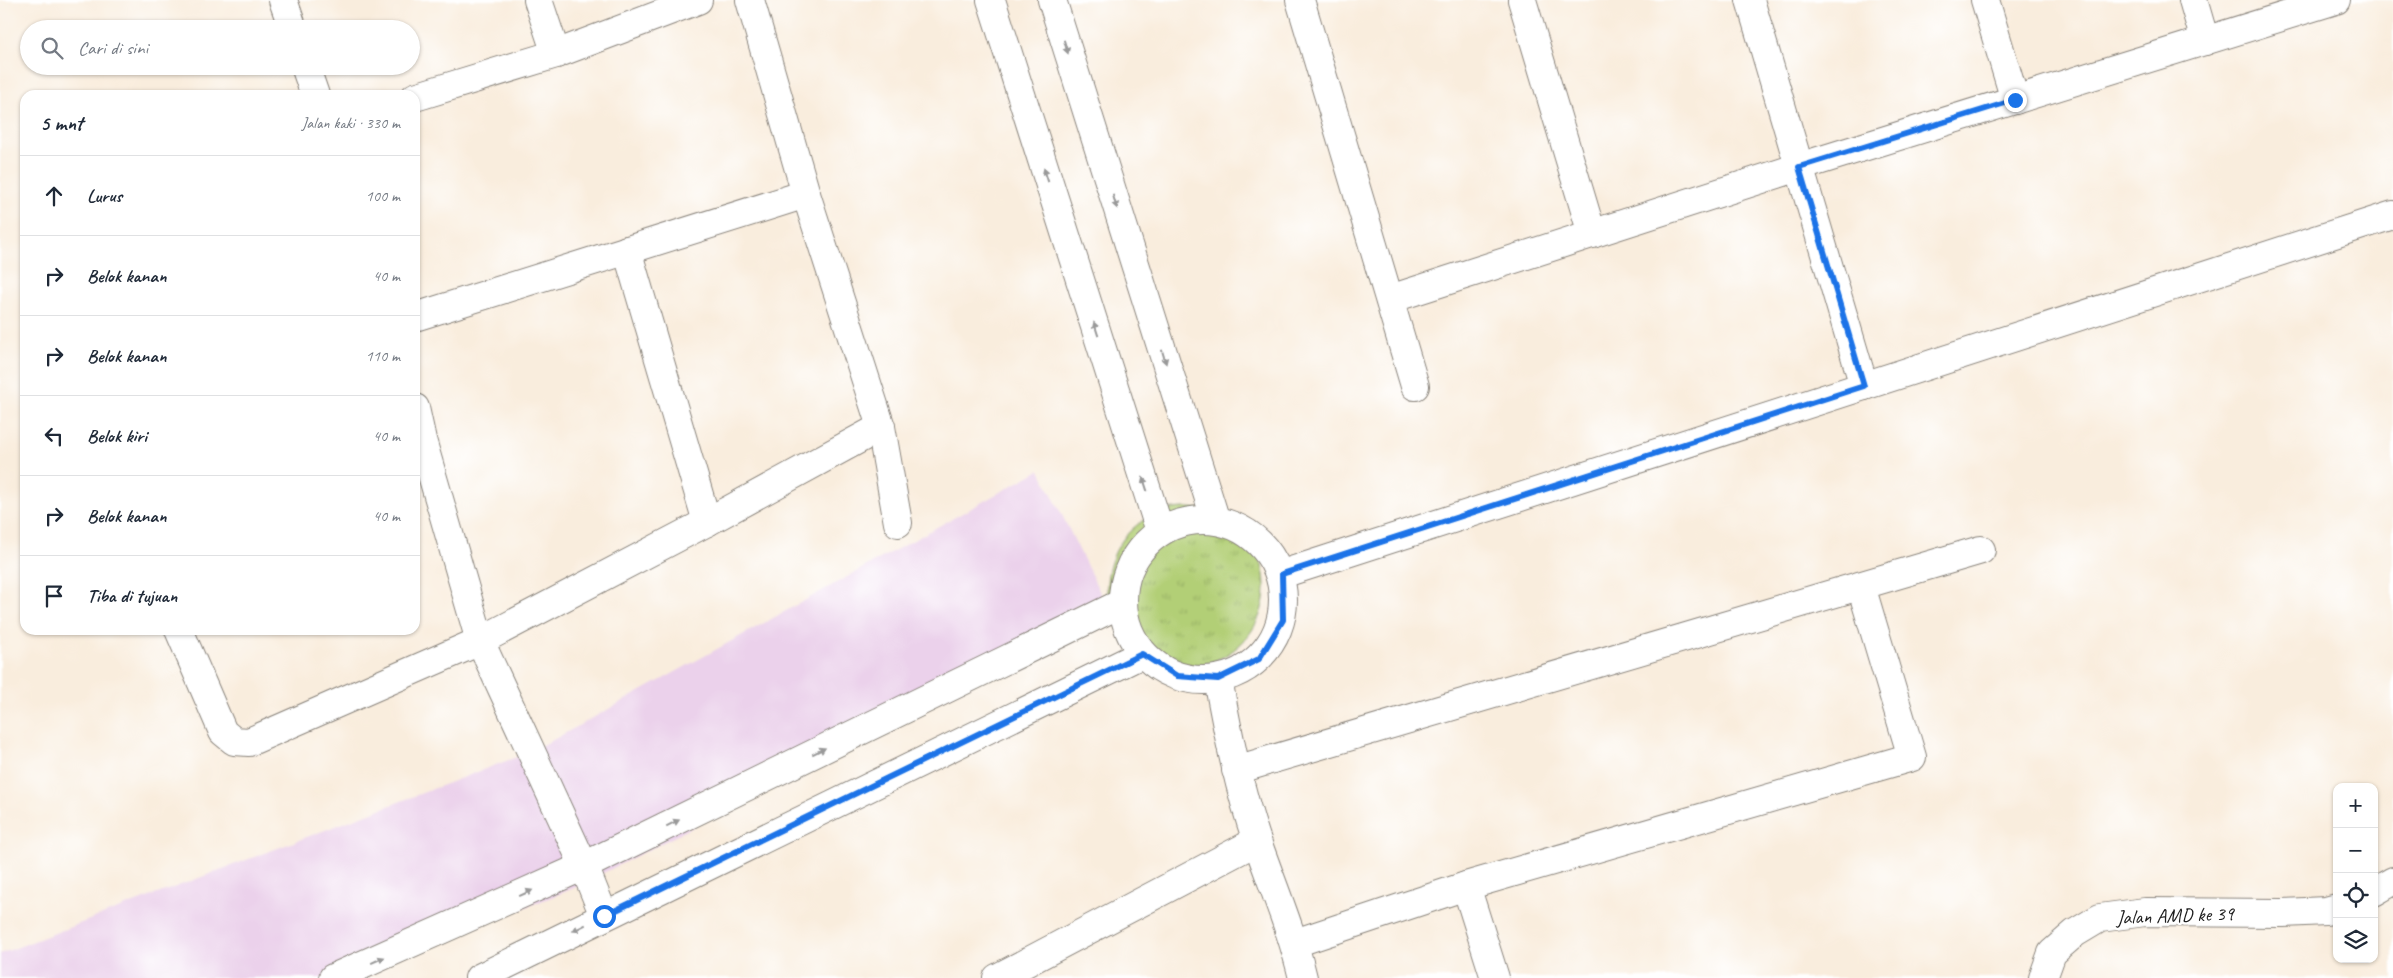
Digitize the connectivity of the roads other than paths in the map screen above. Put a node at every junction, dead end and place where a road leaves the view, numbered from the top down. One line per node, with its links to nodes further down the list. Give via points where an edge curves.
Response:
1 (283, 0): 13 (street)
2 (538, 0): 15 (street)
3 (698, 0): 15 (street)
4 (750, 0): 21 (street)
5 (991, 0): 34 (street, one-way to 5)
6 (1052, 0): 31 (street, one-way to 31)
7 (1300, 0): 25 (street)
8 (1522, 0): 23 (street)
9 (1750, 0): 20 (street)
10 (1985, 0): 19 (street)
11 (2192, 0): 14 (street)
12 (2336, 0): 14 (street)
13 (290, 20)
14 (2205, 41): 19 (street)
15 (556, 54): 18 (street)
16 (308, 75): 17 (street)
17 (313, 90)
18 (420, 95)
19 (2015, 100): 20 (street)
20 (1799, 167): 23 (street); 28 (street)
21 (806, 194): 24 (street); 29 (street)
22 (2393, 215): 28 (street)
23 (1592, 234): 25 (street)
24 (627, 250): 26 (street); 32 (street)
25 (1390, 299): 27 (street)
26 (420, 315)
27 (1414, 386)
28 (1864, 386): 36 (street)
29 (881, 427): 32 (street); 33 (street)
30 (420, 444): 40 (street)
31 (1215, 518): 34 (street); 36 (street, via 1256,537)
32 (707, 522): 40 (street)
33 (898, 523)
34 (1160, 531): 38 (street, via 1130,562)
35 (1981, 550): 37 (street)
36 (1282, 574): 42 (street, via 1283,620 1259,659)
37 (1861, 586): 43 (street); 47 (street, via 1912,757)
38 (1122, 603): 41 (street, via 1127,630); 45 (street, one-way to 38)
39 (181, 635): 40 (street, via 223,732 234,741 249,742)
40 (480, 640): 45 (street)
41 (1142, 654): 42 (street, via 1177,676); 50 (street)
42 (1218, 679): 43 (street)
43 (1236, 770): 44 (street)
44 (1257, 840): 51 (street); 54 (street)
45 (584, 866): 50 (street); 52 (street, one-way to 45)
46 (2393, 881): 48 (street)
47 (1466, 886): 51 (street); 56 (street)
48 (2378, 890)
49 (2333, 909): 57 (street, Jalan AMD ke 39, via 2283,913 2145,912 2100,918 2075,933 2052,953)
50 (604, 916): 53 (street, one-way to 53)
51 (1295, 943): 55 (street)
52 (333, 978)
53 (479, 978)
54 (997, 978)
55 (1303, 978)
56 (1495, 978)
57 (2043, 978)

